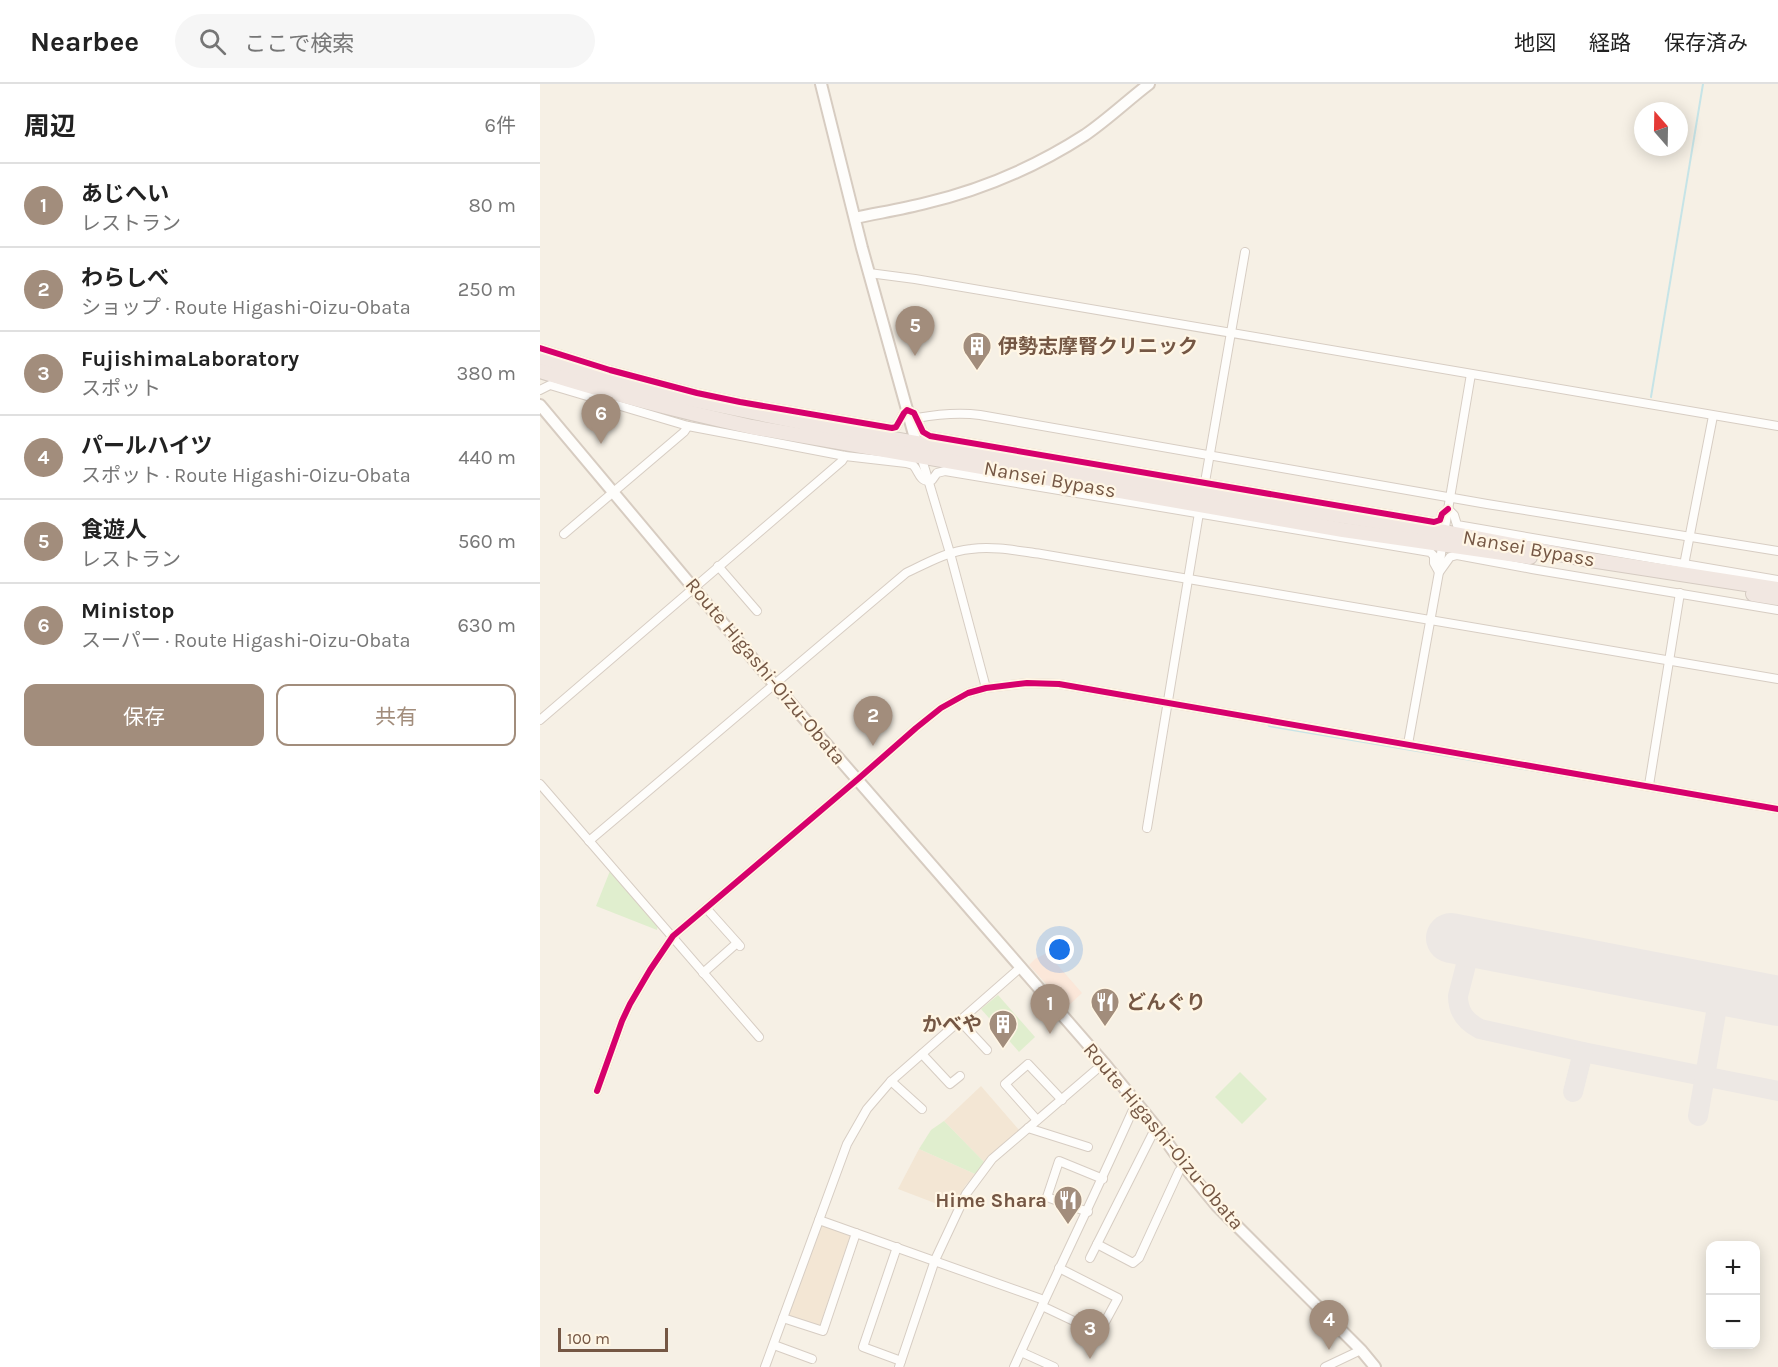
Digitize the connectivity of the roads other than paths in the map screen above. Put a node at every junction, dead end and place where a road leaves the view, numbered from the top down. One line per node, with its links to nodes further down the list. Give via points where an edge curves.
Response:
1 (821, 84): 3 (main road)
2 (1149, 84): 3 (main road, via 1086,134 1015,172 926,203)
3 (855, 218): 5 (main road)
4 (1245, 252): 6 (street)
5 (869, 273): 6 (street); 13 (main road)
6 (1232, 332): 10 (street); 19 (street)
7 (540, 348): 13 (street, via 638,378 740,402 892,428)
8 (540, 357): 18 (highway, Nansei Bypass, via 681,398)
9 (540, 371): 18 (highway, Nansei Bypass, via 668,409 762,429)
10 (1471, 374): 14 (street); 24 (street)
11 (540, 390): 16 (street, via 550,385)
12 (540, 405): 23 (main road, Route Higashi-Oizu-Obata)
13 (907, 411): 15 (street); 18 (main road)
14 (1713, 416): 17 (street); 28 (street)
15 (917, 418): 19 (street, via 943,413 980,415); 22 (street, via 923,432 930,436)
16 (688, 426): 20 (street); 23 (street)
17 (1778, 426)
18 (919, 450): 21 (street); 29 (highway, Nansei Bypass, via 1247,501)
19 (1210, 454): 22 (street); 24 (street)
20 (845, 456): 21 (street, via 913,465 921,478); 33 (street)
21 (928, 481): 26 (street, via 945,471); 31 (street)
22 (1205, 482): 25 (street, via 1434,522)
23 (613, 491): 27 (street); 37 (main road, Route Higashi-Oizu-Obata)
24 (1451, 497): 25 (street); 28 (street)
25 (1448, 509): 29 (street); 32 (street, via 1457,525)
26 (1199, 513): 34 (street, via 1430,552); 35 (street)
27 (564, 534)
28 (1689, 536): 30 (street); 32 (street)
29 (1443, 539): 34 (street); 38 (highway, Nansei Bypass); 40 (highway, Nansei Bypass)
30 (1778, 551)
31 (950, 553): 35 (street, via 998,548); 46 (street, via 906,573); 47 (street)
32 (1684, 565): 36 (street)
33 (718, 566): 37 (street); 42 (street)
34 (1439, 572): 39 (street, via 1450,557 1457,555); 43 (street)
35 (1188, 579): 43 (street); 48 (street)
36 (1778, 580)
37 (694, 587): 46 (main road, Route Higashi-Oizu-Obata); 49 (street)
38 (1778, 589)
39 (1680, 593): 41 (street); 44 (street)
40 (1778, 598)
41 (1778, 610)
42 (757, 611)
43 (1430, 620): 44 (street); 50 (street)
44 (1670, 661): 45 (street); 53 (street)
45 (1778, 679)
46 (774, 684): 51 (main road, Route Higashi-Oizu-Obata); 56 (street)
47 (986, 688): 48 (street, via 1059,684); 51 (street, via 941,708)
48 (1168, 703): 50 (street); 55 (street)
49 (540, 720)
50 (1408, 744): 53 (street)
51 (858, 779): 57 (street); 59 (main road, Route Higashi-Oizu-Obata)
52 (540, 784): 56 (street)
53 (1649, 785): 54 (street)
54 (1778, 809)
55 (1147, 828)
56 (589, 841): 58 (street)
57 (706, 908): 58 (street); 60 (street, via 738,945)
58 (673, 936): 60 (street); 68 (street, via 630,1004)
59 (1021, 967): 61 (street); 65 (main road, Route Higashi-Oizu-Obata)
60 (704, 973): 62 (street)
61 (960, 1021): 63 (street); 64 (street)
62 (759, 1037)
63 (987, 1050)
64 (922, 1054): 66 (street, via 950,1084); 67 (street)
65 (1104, 1064): 69 (street); 70 (main road, Route Higashi-Oizu-Obata)
66 (960, 1076)
67 (891, 1081): 71 (street); 79 (street, via 867,1109 847,1144)
68 (597, 1091)
69 (1062, 1100): 72 (street); 72 (street, via 1028,1064 1005,1084)
70 (1136, 1103): 73 (main road, Route Higashi-Oizu-Obata); 77 (street)
71 (922, 1109)
72 (1037, 1120): 74 (street)
73 (1155, 1127): 76 (main road, Route Higashi-Oizu-Obata); 81 (street)
74 (1028, 1128): 75 (street); 84 (street, via 979,1175)
75 (1088, 1147)
76 (1184, 1166): 81 (street, via 1134,1263); 89 (main road, Route Higashi-Oizu-Obata, via 1217,1206)
77 (1102, 1179): 78 (street); 78 (street, via 1059,1161 1047,1197)
78 (1088, 1212): 85 (street)
79 (819, 1220): 80 (street); 87 (street)
80 (856, 1233): 82 (street); 87 (street, via 823,1331)
81 (1097, 1244): 83 (street)
82 (897, 1247): 84 (street); 92 (street, via 863,1347)
83 (1090, 1258)
84 (935, 1260): 86 (street); 92 (street)
85 (1059, 1268): 86 (street); 86 (street, via 1118,1298 1099,1334)
86 (1043, 1303): 90 (street)
87 (783, 1318): 88 (street)
88 (774, 1345): 91 (street); 93 (street)
89 (1361, 1350): 96 (street); 97 (main road, Route Higashi-Oizu-Obata)
90 (1021, 1352): 94 (street); 95 (street)
91 (812, 1359)
92 (900, 1364)
93 (765, 1367)
94 (1014, 1367)
95 (1054, 1367)
96 (1325, 1367)
97 (1375, 1367)

